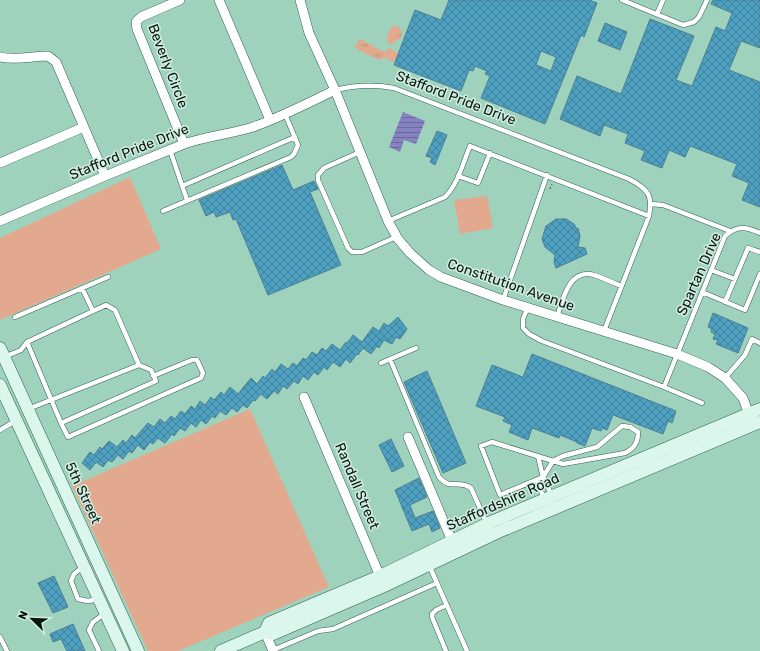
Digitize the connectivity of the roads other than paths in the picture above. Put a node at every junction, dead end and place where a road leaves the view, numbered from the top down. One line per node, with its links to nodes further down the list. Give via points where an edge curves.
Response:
1 (180, 0): 14 (street, Beverly Circle, via 141,17 136,22)
2 (219, 0): 11 (street)
3 (300, 0): 9 (street, Constitution Avenue, via 309,33)
4 (622, 0): 7 (lane)
5 (663, 0): 7 (lane)
6 (707, 0): 7 (lane, via 699,17 689,24 683,25)
7 (658, 14)
8 (0, 57): 12 (street, via 20,60 48,56 56,62)
9 (335, 90): 10 (street, Stafford Pride Drive); 16 (street, Constitution Avenue); 24 (lane, Stafford Pride Drive, via 371,85 394,88 629,179 642,186 649,194)
10 (285, 114): 11 (street, Stafford Pride Drive); 13 (lane)
11 (270, 120): 14 (street, Stafford Pride Drive)
12 (84, 127): 18 (street); 20 (street)
13 (295, 137): 22 (lane); 23 (lane, via 298,145 291,157)
14 (184, 144): 15 (street, Stafford Pride Drive)
15 (170, 150): 20 (street, Stafford Pride Drive); 22 (lane)
16 (360, 152): 28 (street, Constitution Avenue); 31 (lane, via 324,168 318,175 318,180 352,252 362,252)
17 (490, 153): 19 (lane); 21 (lane, via 470,146); 21 (lane, via 478,183)
18 (0, 163)
19 (547, 175): 26 (lane); 40 (lane)
20 (105, 176): 27 (street, Stafford Pride Drive)
21 (458, 176): 28 (lane, via 445,197)
22 (182, 186): 23 (lane)
23 (187, 200): 25 (lane)
24 (651, 204): 26 (lane); 29 (lane, via 663,204)
25 (163, 211)
26 (649, 216): 37 (lane)
27 (0, 221)
28 (388, 221): 31 (street, Constitution Avenue)
29 (730, 231): 30 (lane, Spartan Drive, via 740,227); 33 (lane, Spartan Drive, via 721,244)
30 (760, 233)
31 (396, 236): 40 (street, Constitution Avenue, via 429,270 441,277)
32 (760, 252): 36 (lane, via 748,248)
33 (711, 270): 36 (lane); 39 (lane, Spartan Drive)
34 (760, 274): 41 (lane, via 745,310)
35 (108, 277): 38 (lane)
36 (735, 279): 41 (lane)
37 (621, 286): 44 (lane, via 593,275 576,277 569,285); 46 (lane)
38 (82, 288): 43 (lane); 45 (lane)
39 (702, 292): 41 (lane); 50 (lane, Spartan Drive)
40 (504, 300): 42 (street, Constitution Avenue)
41 (725, 302)
42 (528, 307): 44 (street, Constitution Avenue); 58 (lane, via 523,319 523,328 529,334)
43 (93, 311): 47 (lane); 54 (lane, via 106,305 115,310)
44 (557, 316): 46 (street, Constitution Avenue)
45 (15, 317)
46 (604, 330): 50 (street, Constitution Avenue)
47 (27, 342): 51 (lane, via 21,350); 60 (lane)
48 (760, 342): 56 (lane, via 752,339 745,355)
49 (416, 348): 52 (lane)
50 (677, 354): 56 (street, Constitution Avenue); 58 (lane, Spartan Drive)
51 (1, 355): 62 (main road, 5th Street)
52 (390, 359): 53 (lane); 76 (lane, via 439,477 445,484 460,484 471,488)
53 (381, 363)
54 (139, 365): 55 (lane, via 151,370); 60 (lane)
55 (154, 376): 66 (lane, via 156,381); 66 (lane, via 192,360 197,360 203,373 201,378 68,437)
56 (725, 378): 65 (street, Constitution Avenue, via 743,398)
57 (0, 385): 64 (main road)
58 (664, 387): 61 (lane)
59 (304, 396): 81 (street, Randall Street)
60 (52, 400): 62 (lane); 66 (lane)
61 (702, 403)
62 (28, 409): 64 (main road); 73 (main road, 5th Street)
63 (760, 409): 65 (main road, Staffordshire Road)
64 (16, 420): 67 (lane); 74 (main road)
65 (754, 420): 75 (main road, Staffordshire Road); 78 (main road, Staffordshire Road, via 496,533)
66 (61, 423)
67 (0, 430)
68 (408, 437): 77 (street)
69 (538, 456): 70 (lane); 71 (lane); 72 (lane, via 492,442 480,446 500,495)
70 (553, 461): 70 (lane, via 563,464 626,453 633,449 638,440 638,432 622,426 598,446); 71 (lane)
71 (543, 477): 72 (lane); 75 (lane)
72 (537, 480): 75 (lane)
73 (64, 489): 74 (main road); 79 (main road, 5th Street)
74 (51, 495): 80 (main road)
75 (548, 498): 76 (main road, Staffordshire Road)
76 (487, 524): 77 (main road, Staffordshire Road)
77 (452, 541): 78 (main road, Staffordshire Road)
78 (427, 559): 81 (main road, Staffordshire Road); 82 (lane)
79 (97, 560): 80 (main road); 85 (main road, 5th Street)
80 (84, 566): 83 (main road); 83 (lane, via 74,574 71,582 78,599)
81 (382, 581): 87 (main road, Staffordshire Road, via 273,634)
82 (438, 583): 84 (lane); 89 (lane, via 333,629 318,631)
83 (99, 599): 86 (main road)
84 (447, 605): 95 (lane, via 432,614); 96 (lane)
85 (118, 607): 86 (main road); 93 (main road, 5th Street)
86 (105, 613): 91 (lane, via 93,622 89,630); 92 (main road)
87 (265, 632): 89 (street); 94 (main road, Staffordshire Road)
88 (0, 637): 90 (lane)
89 (273, 650)
90 (7, 651)
91 (99, 651)
92 (123, 651)
93 (138, 651)
94 (221, 651)
95 (446, 651)
96 (467, 651)

